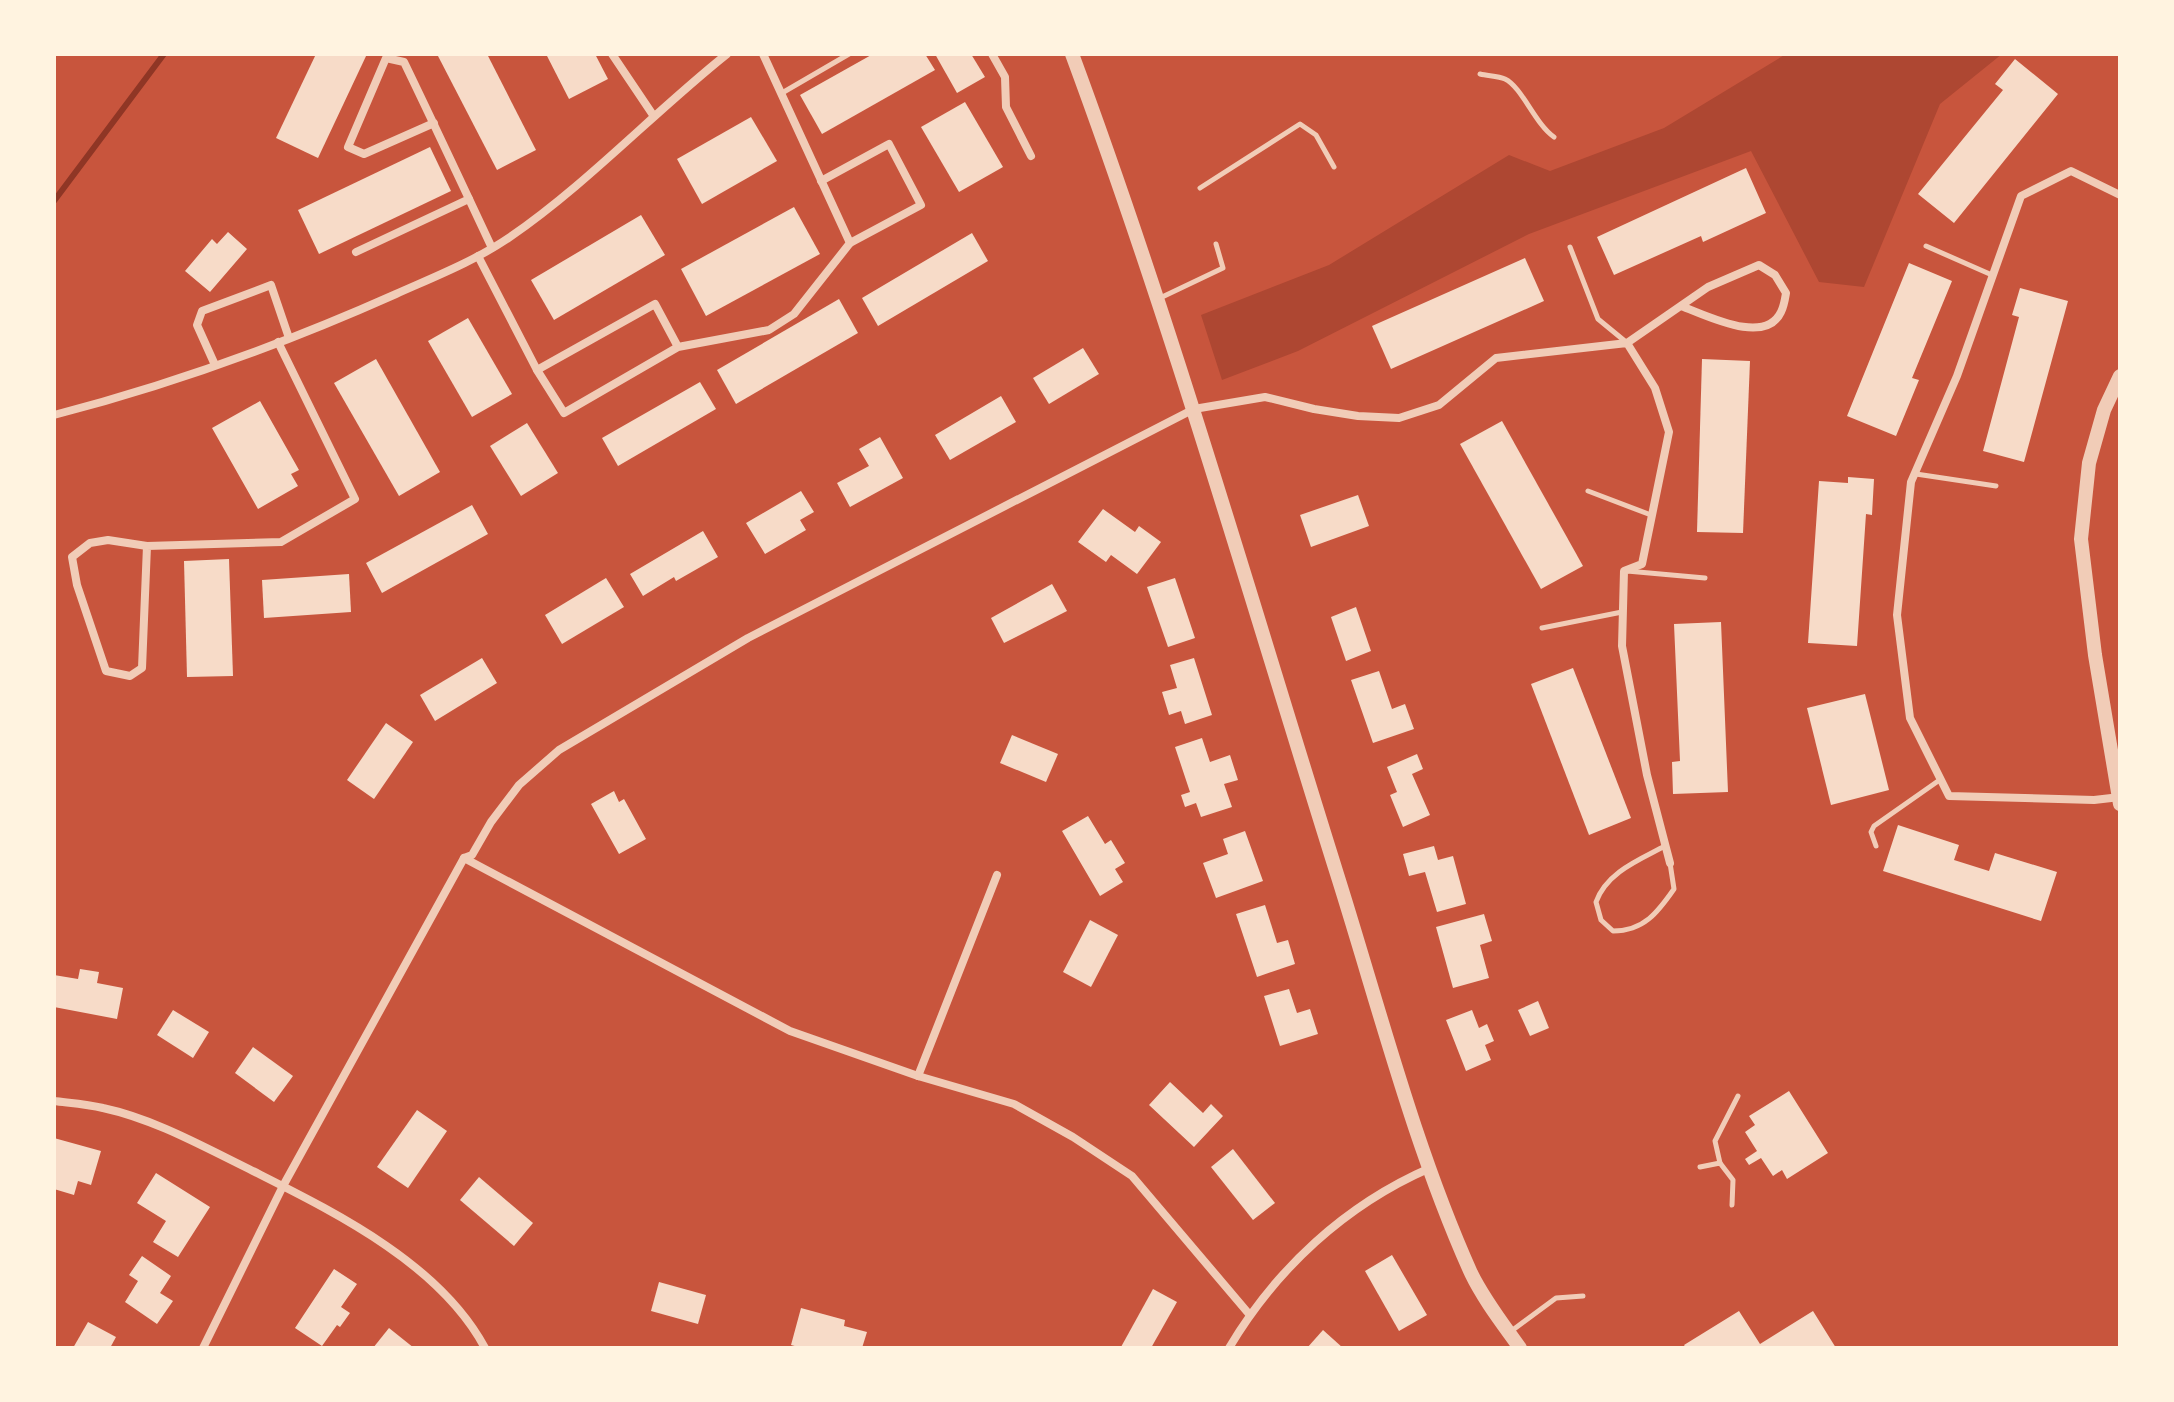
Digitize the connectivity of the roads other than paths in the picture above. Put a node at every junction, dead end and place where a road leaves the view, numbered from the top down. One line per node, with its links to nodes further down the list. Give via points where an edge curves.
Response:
1 (612, 54): 9 (street)
2 (727, 54): 9 (street)
3 (763, 54): 8 (street)
4 (849, 54): 8 (lane)
5 (992, 54): 12 (street, via 1005,77 1006,107)
6 (1072, 54): 26 (street)
7 (1480, 74): 11 (lane, via 1508,80 1541,128)
8 (781, 93): 14 (street)
9 (653, 115): 22 (street, via 563,196)
10 (434, 123): 10 (street, via 404,62 386,58 348,147 364,154); 17 (street)
11 (1554, 137)
12 (1031, 156)
13 (1334, 167): 15 (lane, via 1316,135 1300,124)
14 (821, 181): 18 (street); 18 (street, via 889,144 921,205)
15 (1200, 188)
16 (2120, 195): 25 (street, via 2071,171 2021,196)
17 (469, 199): 22 (street); 23 (street)
18 (850, 243): 31 (street, via 794,314 769,330)
19 (1216, 244): 26 (lane, via 1223,268)
20 (1926, 246): 25 (lane)
21 (1570, 247): 30 (lane, via 1598,319)
22 (492, 248): 24 (street)
23 (356, 252)
24 (478, 256): 28 (street); 33 (street)
25 (1993, 275): 37 (street)
26 (1157, 299): 35 (street)
27 (1681, 306): 27 (street, via 1708,287 1759,265 1775,275 1786,293 1781,315 1764,327 1744,328); 30 (street)
28 (289, 338): 29 (street); 32 (street, via 271,285 202,311 197,325)
29 (278, 342): 32 (street); 41 (street, via 355,499 281,542)
30 (1627, 343): 35 (street, via 1496,358 1439,405 1399,418 1358,416 1265,397); 40 (street, via 1655,388 1669,432)
31 (678, 347): 33 (street, via 564,413); 33 (street, via 655,304)
32 (215, 365): 36 (street)
33 (537, 370)
34 (2120, 376): 47 (street, via 2089,463 2081,539)
35 (1194, 409): 51 (street, via 748,638 559,750 519,785 472,855); 59 (street)
36 (54, 415)
37 (1915, 474): 38 (lane); 46 (street, via 1897,615 1910,718)
38 (1996, 486)
39 (1588, 491): 40 (lane)
40 (1652, 515): 42 (street, via 1642,564)
41 (147, 546): 41 (street, via 108,540 90,543 72,557 106,671 130,676 142,668)
42 (1624, 571): 43 (lane); 44 (street)
43 (1705, 578)
44 (1623, 612): 45 (lane); 49 (street, via 1622,646)
45 (1542, 628)
46 (1941, 779): 47 (street, via 1949,796); 50 (lane, via 1874,826)
47 (2120, 797): 48 (street)
48 (2120, 804)
49 (1666, 845): 52 (street); 52 (lane, via 1605,885 1596,902 1601,920 1613,931 1644,924 1674,889)
50 (1876, 846)
51 (464, 858): 54 (street, via 790,1031); 60 (street)
52 (1670, 863)
53 (997, 875): 54 (street)
54 (918, 1076): 63 (street, via 1014,1104 1132,1176)
55 (1738, 1096): 57 (lane, via 1715,1141)
56 (54, 1101): 60 (street, via 103,1108 182,1135)
57 (1720, 1163): 58 (lane); 61 (lane, via 1733,1180)
58 (1700, 1167)
59 (1430, 1168): 63 (street, via 1360,1205 1311,1245); 64 (street, via 1472,1274)
60 (283, 1186): 65 (street, via 361,1229 422,1273 456,1307); 66 (street)
61 (1732, 1205)
62 (1583, 1296): 64 (lane, via 1556,1298)
63 (1249, 1314): 68 (street)
64 (1509, 1333): 69 (street)
65 (484, 1347): 67 (street)
66 (203, 1348)
67 (495, 1348)
68 (1229, 1348)
69 (1520, 1348)

